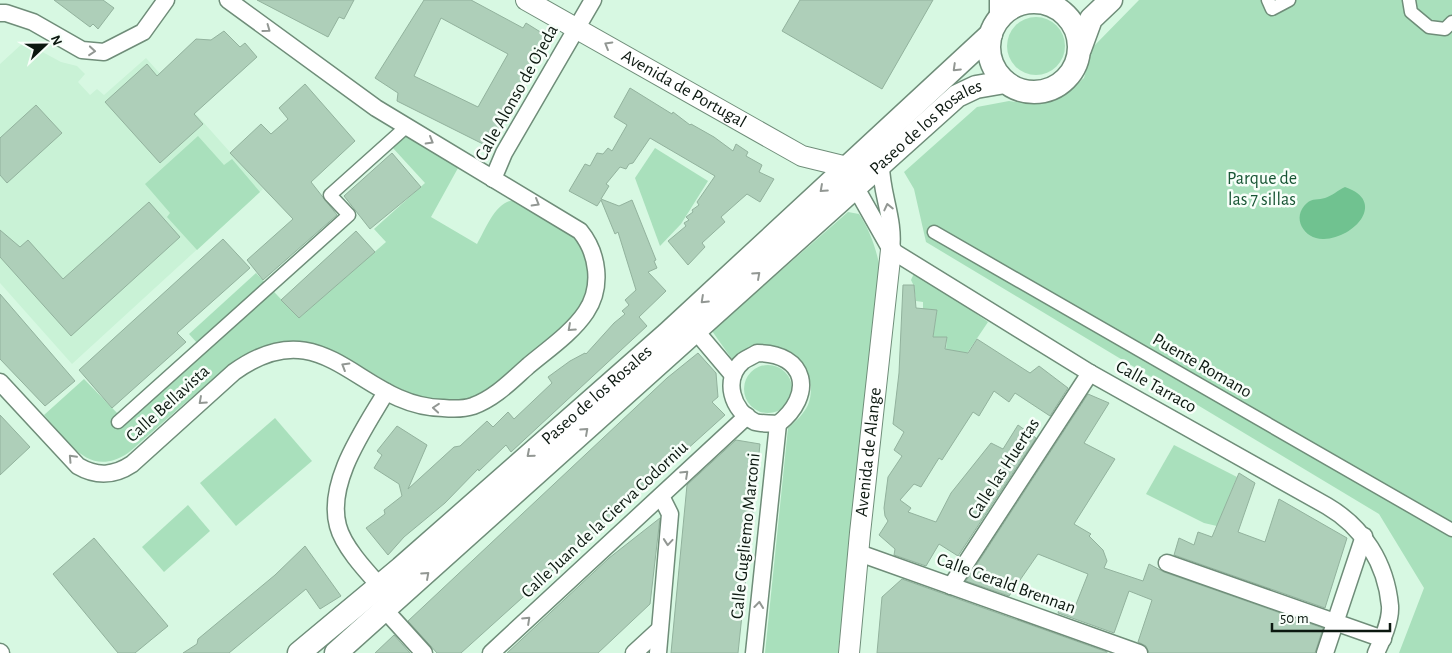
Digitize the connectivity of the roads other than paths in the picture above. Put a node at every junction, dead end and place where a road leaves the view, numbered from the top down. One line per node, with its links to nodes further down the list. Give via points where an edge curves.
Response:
1 (166, 0): 10 (street, one-way to 1, via 6,12 33,22 82,50 104,52 143,32)
2 (228, 0): 16 (street, Calle Bellavista, one-way to 16)
3 (526, 0): 13 (street, Avenida de Portugal)
4 (593, 0): 13 (street, Calle Alonso de Ojeda)
5 (1110, 0): 14 (main road, via 1091,19)
6 (1268, 0): 7 (street, via 1272,9)
7 (1289, 0)
8 (1409, 0): 12 (street, via 1411,12 1429,27 1445,29)
9 (1050, 2): 11 (main road, via 1025,3); 14 (main road, via 1074,23)
10 (0, 13)
11 (996, 18): 15 (main road, via 988,46 995,71); 18 (main road, Paseo de los Rosales, one-way to 18, via 889,130)
12 (1452, 22)
13 (576, 27): 18 (street, Avenida de Portugal, one-way to 13, via 802,156); 19 (street, Calle Alonso de Ojeda, via 504,153)
14 (1080, 49): 15 (main road, via 1069,77 1056,87 1042,93 1028,92)
15 (1005, 82): 17 (main road, Paseo de los Rosales, via 976,87 957,96)
16 (406, 127): 19 (street, Calle Bellavista, one-way to 19); 28 (street, via 330,195 349,215)
17 (881, 165): 18 (main road, Paseo de los Rosales); 21 (street, one-way to 17, via 890,218)
18 (851, 178): 21 (street); 22 (main road, Paseo de los Rosales, one-way to 18); 36 (main road, Paseo de los Rosales, one-way to 36, via 667,334)
19 (493, 179): 26 (street, Calle Bellavista, one-way to 26, via 570,223 588,240 593,253 596,291 587,311 495,395 470,407 424,407)
20 (934, 232): 31 (street, Puente Romano)
21 (891, 250): 23 (street, Calle Tarraco); 33 (street, Avenida de Alange)
22 (695, 330): 24 (street); 36 (main road, Paseo de los Rosales, one-way to 22)
23 (1090, 373): 32 (street, Calle Tarraco, via 1327,506); 35 (street, Calle las Huertas)
24 (733, 375): 27 (street, via 731,390 739,411); 29 (street, via 743,361 757,353 774,353 790,362 801,379 801,396 792,413)
25 (0, 382): 26 (street, Calle Bellavista, one-way to 25, via 327,356 298,349 271,352 234,372 132,464 118,472 105,474 78,466)
26 (386, 392): 36 (street, via 340,475 337,501 338,526 354,555)
27 (747, 416): 29 (street, via 756,422); 30 (street, Calle Juan de la Cierva Codorniu, one-way to 27)
28 (118, 422)
29 (778, 424): 46 (street, Calle Gugliemo Marconi, one-way to 29)
30 (661, 496): 38 (street, one-way to 38, via 670,514); 43 (street, Calle Juan de la Cierva Codorniu, one-way to 30)
31 (1452, 530)
32 (1364, 536): 37 (street); 39 (street, Calle Tarraco, via 1383,574 1390,607)
33 (859, 553): 35 (street, Calle Gerald Brennan); 47 (street, Avenida de Alange)
34 (1167, 563): 37 (street)
35 (951, 586): 48 (street, Calle Gerald Brennan)
36 (387, 599): 40 (main road, Paseo de los Rosales); 41 (main road, Paseo de los Rosales); 42 (street)
37 (1335, 622): 39 (street); 49 (street)
38 (659, 630): 44 (street); 45 (street)
39 (1379, 646)
40 (299, 653)
41 (336, 653)
42 (424, 653)
43 (491, 653)
44 (634, 653)
45 (658, 653)
46 (754, 653)
47 (849, 653)
48 (1139, 653)
49 (1325, 653)

